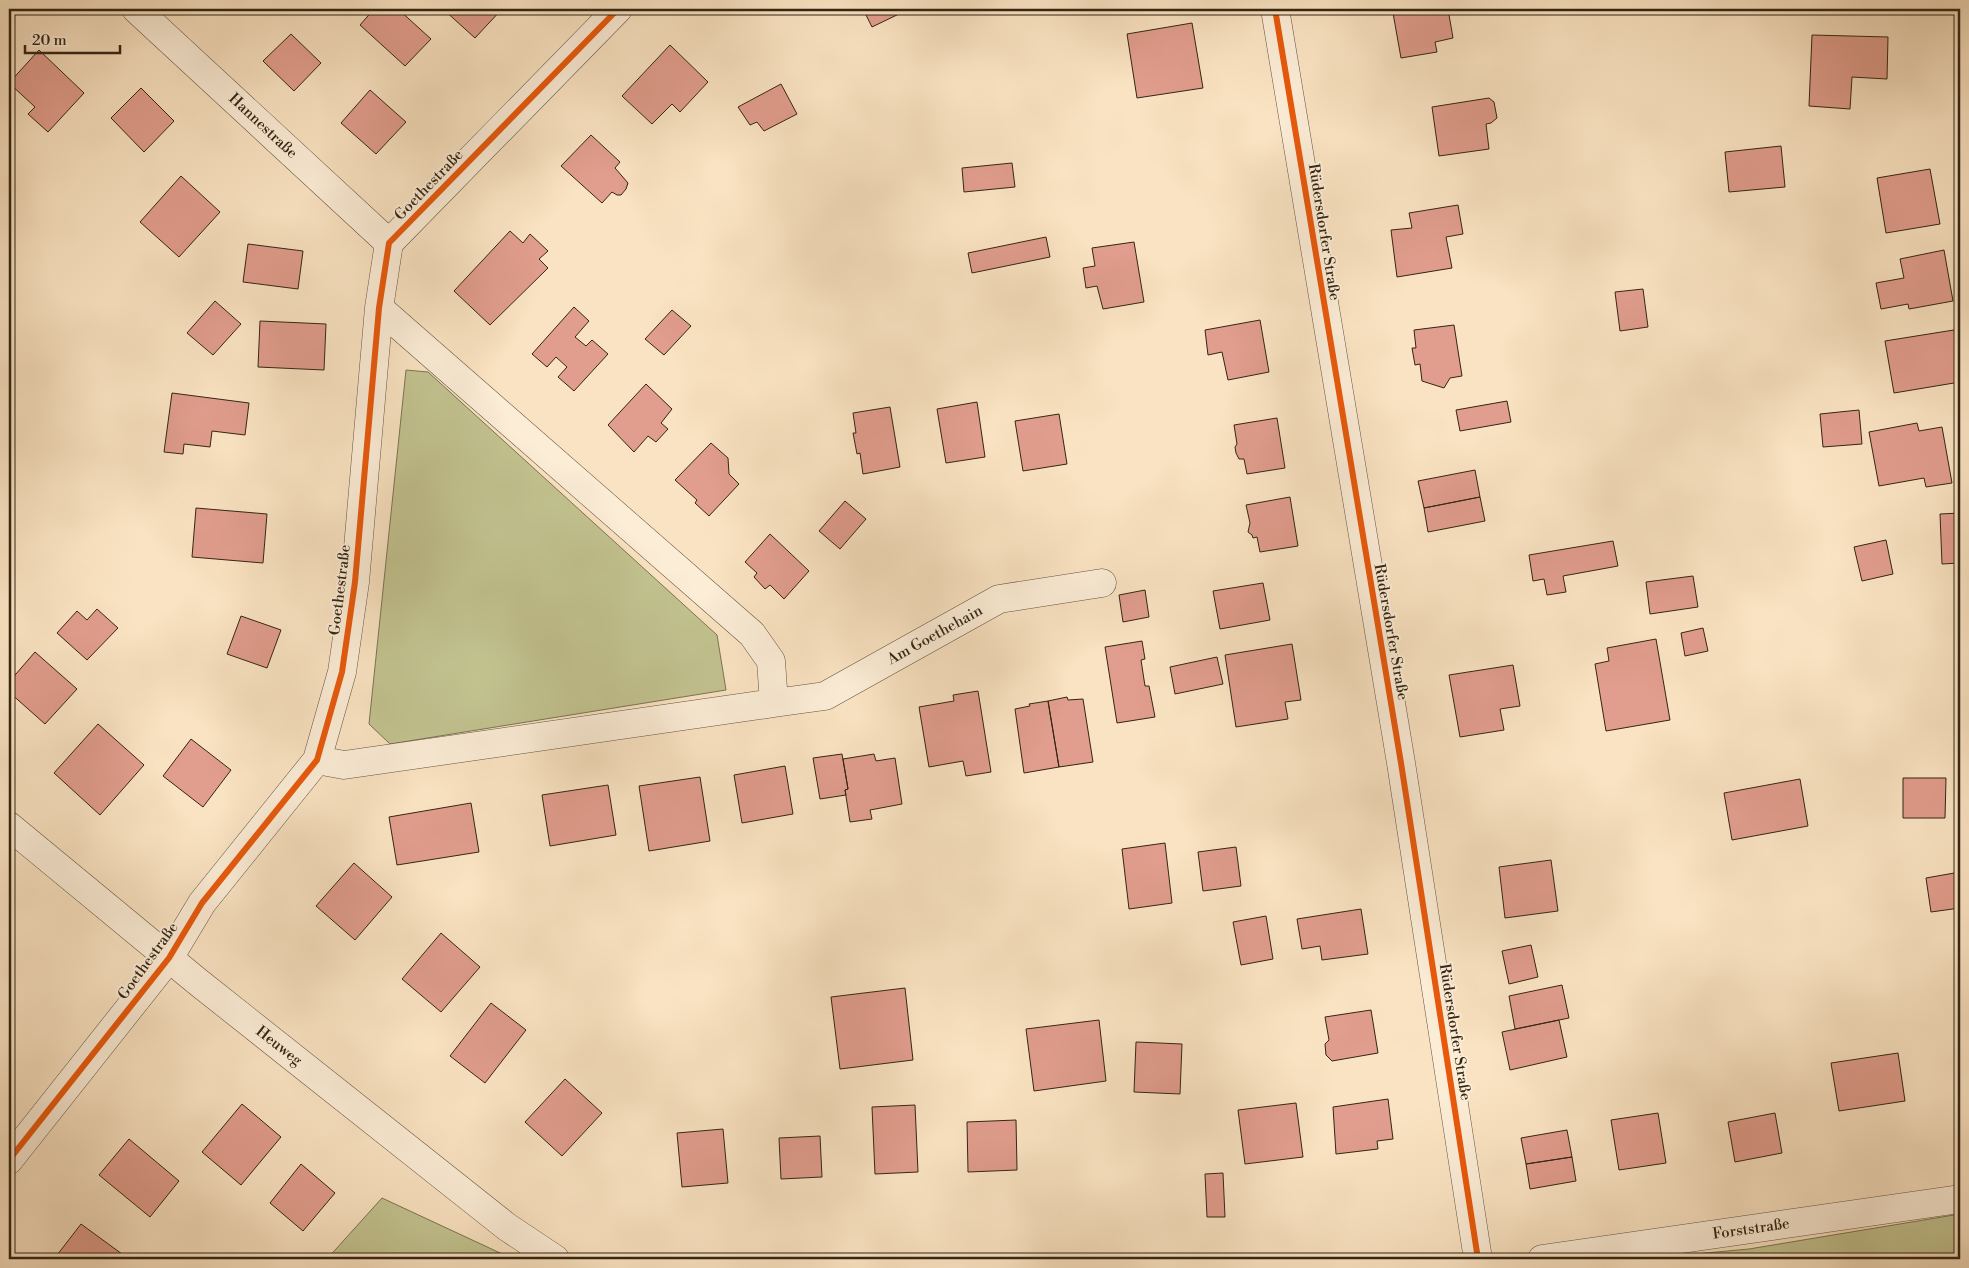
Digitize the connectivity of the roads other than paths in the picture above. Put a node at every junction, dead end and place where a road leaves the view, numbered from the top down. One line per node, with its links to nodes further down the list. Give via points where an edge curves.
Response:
1 (136, 9): 4 (street, Hannestraße)
2 (618, 9): 4 (street, Goethestraße)
3 (1275, 9): 14 (street, Rüdersdorfer Straße, via 1400,763)
4 (389, 243): 5 (street, Goethestraße)
5 (379, 308): 7 (street, via 752,634 770,661); 8 (street, Goethestraße, via 355,582 342,672)
6 (1102, 583): 7 (street, Am Goethehain, via 999,598 825,696)
7 (774, 702): 8 (street, via 344,765)
8 (317, 760): 10 (street, Goethestraße, via 202,903)
9 (9, 826): 10 (street, Heuweg)
10 (169, 958): 11 (street, Goethestraße); 13 (street, Heuweg, via 507,1226)
11 (9, 1160)
12 (1960, 1199): 15 (street, Forststraße)
13 (556, 1259)
14 (1478, 1259)
15 (1542, 1259)

